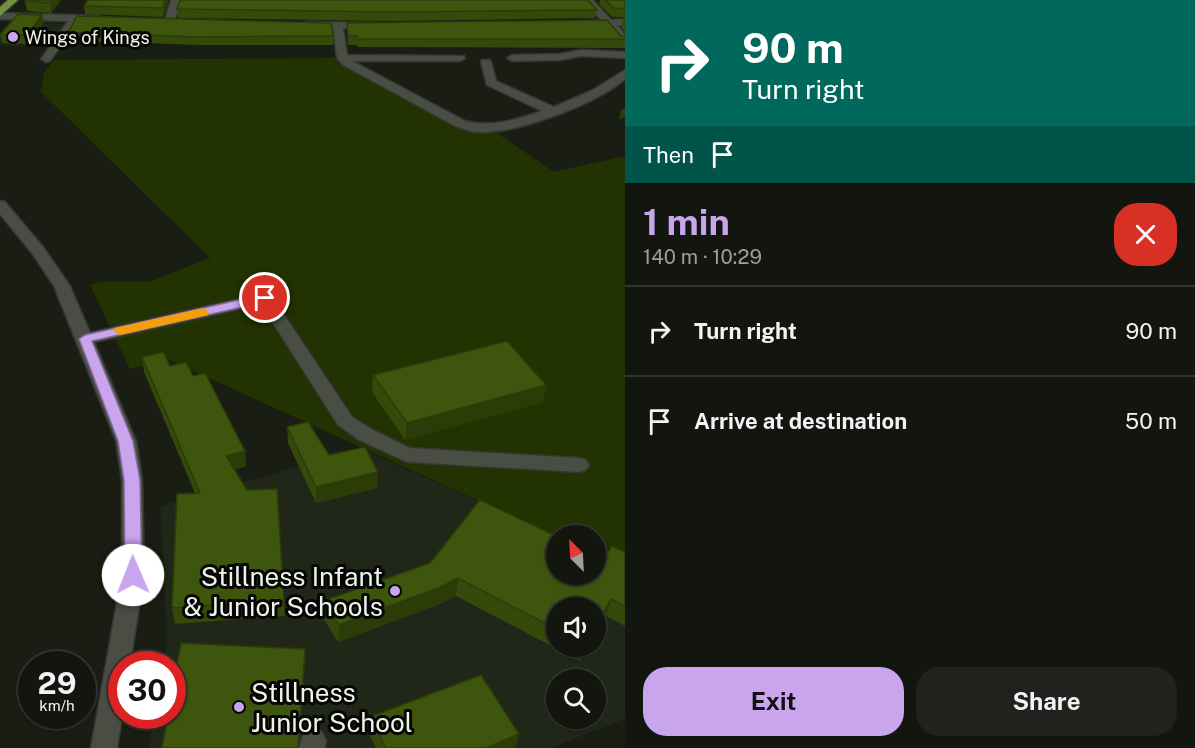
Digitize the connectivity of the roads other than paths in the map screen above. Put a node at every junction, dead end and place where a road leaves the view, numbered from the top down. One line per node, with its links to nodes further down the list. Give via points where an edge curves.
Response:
1 (13, 0): 5 (main road)
2 (176, 0): 8 (street, via 175,22)
3 (588, 0): 10 (street)
4 (82, 7): 6 (street)
5 (1, 11): 6 (street)
6 (74, 18): 7 (street); 20 (street)
7 (110, 20)
8 (158, 22)
9 (625, 22): 10 (street)
10 (608, 23): 11 (street); 15 (street)
11 (575, 24)
12 (292, 25): 13 (street)
13 (338, 25): 14 (street); 17 (street)
14 (382, 26)
15 (625, 41)
16 (625, 55): 19 (street, via 581,53)
17 (342, 58): 18 (street); 23 (street, via 461,124 476,128)
18 (460, 58)
19 (512, 58)
20 (46, 59)
21 (486, 62): 23 (street, via 491,83)
22 (625, 73): 23 (street, via 603,91)
23 (554, 112)
24 (0, 205): 25 (street, via 62,286)
25 (85, 339): 26 (street, via 265,298 345,421 366,435 407,455); 27 (street, via 126,441 132,480 133,575)
26 (579, 465)
27 (104, 748)

